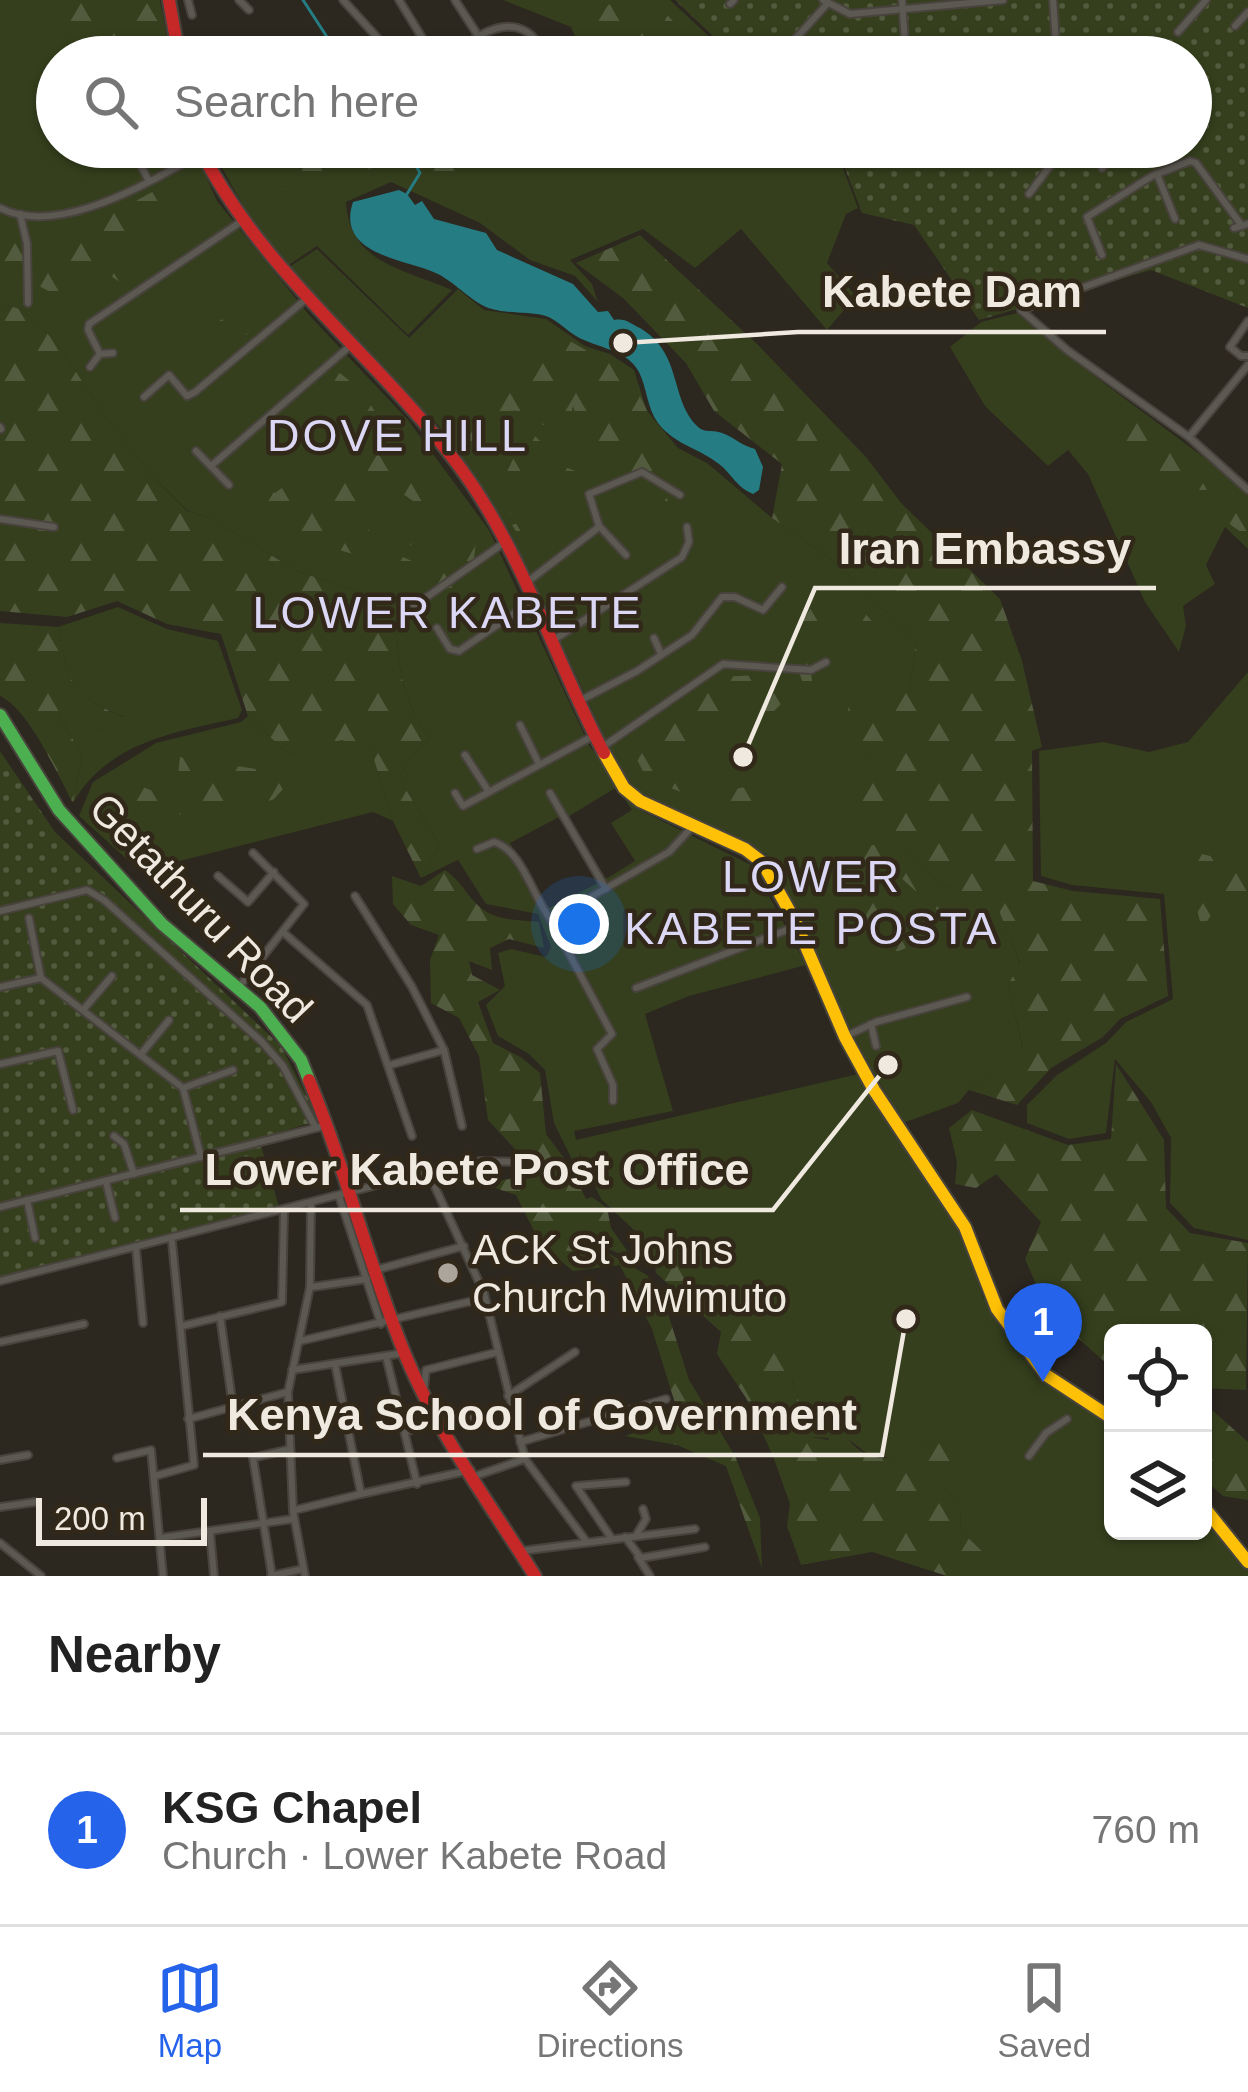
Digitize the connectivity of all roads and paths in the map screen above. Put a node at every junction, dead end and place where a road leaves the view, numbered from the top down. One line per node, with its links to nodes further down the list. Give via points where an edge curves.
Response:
1 (169, 0): 18 (main road)
2 (188, 0): 15 (street)
3 (239, 0): 13 (street)
4 (343, 0): 19 (street)
5 (399, 0): 20 (street)
6 (455, 0): 21 (street)
7 (1003, 0): 11 (street)
8 (1053, 0): 25 (street)
9 (1206, 0): 17 (street)
10 (825, 2): 12 (street, via 846,14); 23 (street)
11 (948, 2): 12 (street)
12 (902, 4): 24 (street)
13 (249, 10)
14 (1248, 12): 16 (street)
15 (192, 15)
16 (1235, 26)
17 (1178, 32)
18 (175, 36)
19 (376, 36)
20 (421, 36)
21 (476, 36): 22 (street, via 513,28)
22 (530, 36)
23 (797, 36)
24 (904, 36)
25 (1056, 36)
26 (142, 168): 33 (street)
27 (170, 168): 33 (street)
28 (211, 168): 38 (main road)
29 (1048, 168): 34 (street)
30 (1174, 168): 32 (street)
31 (1198, 168): 39 (street)
32 (1157, 174): 37 (street); 40 (street, via 1088,217)
33 (149, 181): 36 (street, via 102,206)
34 (1029, 194)
35 (0, 208): 36 (street)
36 (20, 214): 43 (street)
37 (1175, 219)
38 (242, 221): 42 (main road); 47 (street, via 88,324)
39 (1241, 226)
40 (1102, 255)
41 (1248, 259): 52 (street, via 1199,244 1021,310)
42 (305, 300): 45 (main road); 51 (street, via 195,392 187,396 169,375)
43 (28, 303)
44 (1248, 321): 48 (street, via 1230,347)
45 (350, 346): 54 (street); 62 (main road, via 444,446)
46 (113, 353): 47 (street)
47 (100, 354): 50 (street)
48 (1248, 356)
49 (1248, 365): 52 (street)
50 (90, 367)
51 (144, 397)
52 (1189, 436): 56 (street)
53 (196, 451): 54 (street)
54 (211, 466): 55 (street)
55 (229, 485)
56 (1248, 490)
57 (680, 495): 59 (street, via 640,472 589,494)
58 (0, 519): 60 (street)
59 (599, 526): 63 (street); 64 (street)
60 (54, 527)
61 (687, 527): 70 (street, via 682,557)
62 (506, 542): 64 (main road); 67 (street)
63 (626, 555)
64 (526, 583): 66 (main road)
65 (782, 587): 71 (street, via 764,610 722,597 692,635)
66 (534, 600): 68 (street, via 459,651); 70 (main road)
67 (413, 605)
68 (437, 628)
69 (654, 638): 71 (street)
70 (552, 640): 73 (main road)
71 (661, 653): 73 (street)
72 (826, 662): 76 (street, via 811,670 723,664)
73 (579, 701): 76 (main road)
74 (0, 715): 97 (main road, Getathuru Road, via 59,810 162,924)
75 (520, 725): 78 (street)
76 (598, 741): 78 (street); 82 (main road, via 632,795)
77 (465, 755): 79 (street)
78 (538, 764): 79 (street)
79 (489, 791): 80 (street, via 463,806)
80 (455, 793)
81 (550, 793): 87 (street)
82 (694, 825): 87 (street, via 669,852); 92 (main road, via 758,858)
83 (477, 849): 91 (street, via 494,842 513,852)
84 (253, 854): 85 (street)
85 (274, 872): 86 (street, via 248,902); 93 (street, via 304,901)
86 (218, 876)
87 (606, 889): 91 (street)
88 (355, 896): 105 (street)
89 (0, 910): 113 (street, via 87,890 104,900 262,1042)
90 (28, 918): 95 (street)
91 (550, 920): 111 (street, via 612,1034 597,1049)
92 (796, 926): 98 (street); 103 (main road)
93 (284, 933): 97 (street); 108 (street, via 365,1003)
94 (112, 976): 100 (street)
95 (41, 978): 96 (street); 100 (street)
96 (0, 986)
97 (238, 988): 113 (main road, Getathuru Road, via 291,1046)
98 (636, 988)
99 (968, 997): 102 (street)
100 (83, 1010): 106 (street)
101 (170, 1020): 106 (street)
102 (871, 1024): 103 (street); 104 (street)
103 (845, 1037): 155 (main road, via 965,1228 997,1309 1046,1375)
104 (876, 1046)
105 (444, 1050): 108 (street); 114 (street)
106 (140, 1054): 110 (street)
107 (0, 1064): 112 (street, via 58,1051)
108 (388, 1066): 116 (street)
109 (233, 1070): 110 (street)
110 (183, 1088): 117 (street)
111 (613, 1101)
112 (73, 1110)
113 (322, 1126): 117 (street); 122 (main road, Getathuru Road)
114 (462, 1126)
115 (114, 1136): 120 (street)
116 (412, 1136)
117 (201, 1157): 120 (street)
118 (515, 1162): 119 (street)
119 (428, 1172): 122 (street); 130 (street)
120 (134, 1174): 121 (street)
121 (106, 1181): 123 (street); 127 (street)
122 (345, 1195): 124 (street); 132 (main road, Getathuru Road)
123 (27, 1201): 125 (street); 128 (street)
124 (310, 1203): 126 (street); 134 (street)
125 (0, 1207)
126 (284, 1210): 129 (street); 136 (street, via 284,1300)
127 (115, 1218)
128 (35, 1238)
129 (172, 1240): 131 (street); 140 (street)
130 (465, 1246): 132 (street); 135 (street)
131 (136, 1249): 133 (street); 138 (street)
132 (371, 1274): 134 (street); 137 (main road, Getathuru Road)
133 (0, 1281)
134 (310, 1287): 141 (street)
135 (485, 1298): 137 (street); 143 (street)
136 (220, 1316): 140 (street); 153 (street)
137 (387, 1322): 141 (street); 145 (main road, Getathuru Road)
138 (143, 1323)
139 (84, 1324): 142 (street)
140 (182, 1326): 156 (street)
141 (299, 1341): 148 (street)
142 (0, 1342)
143 (498, 1352): 149 (street, via 426,1370); 151 (street)
144 (574, 1352): 151 (street)
145 (404, 1353): 146 (street); 149 (main road, Getathuru Road)
146 (386, 1356): 147 (street); 159 (street)
147 (335, 1364): 148 (street); 171 (street)
148 (292, 1370): 150 (street)
149 (424, 1391): 158 (main road, Getathuru Road)
150 (288, 1392): 153 (street); 161 (street)
151 (508, 1396): 154 (street)
152 (666, 1399): 160 (street)
153 (233, 1407): 156 (street)
154 (511, 1407): 158 (street); 160 (street)
155 (1104, 1413)
156 (188, 1419): 168 (street, via 193,1468)
157 (1067, 1419): 163 (street)
158 (440, 1422): 159 (street); 167 (main road, Getathuru Road)
159 (404, 1432): 170 (street)
160 (520, 1442): 165 (street)
161 (290, 1449): 175 (street); 177 (street, via 253,1458)
162 (28, 1454): 166 (street)
163 (1029, 1456)
164 (117, 1458): 168 (street, via 151,1450)
165 (525, 1459): 167 (street); 183 (street)
166 (0, 1460)
167 (473, 1473): 170 (street); 186 (main road, Getathuru Road)
168 (155, 1476): 181 (street)
169 (626, 1482): 182 (street, via 576,1486)
170 (418, 1484): 171 (street)
171 (361, 1494): 175 (street)
172 (35, 1502): 173 (street)
173 (0, 1507)
174 (643, 1508): 180 (street, via 646,1519)
175 (294, 1515): 177 (street); 189 (street)
176 (1212, 1517): 188 (main road)
177 (264, 1523): 179 (street); 193 (street)
178 (695, 1528): 180 (street)
179 (210, 1531): 181 (street); 192 (street)
180 (629, 1537): 182 (street); 187 (street)
181 (160, 1538): 191 (street)
182 (612, 1539): 183 (street)
183 (586, 1541): 186 (street)
184 (0, 1543): 190 (street)
185 (705, 1547): 187 (street)
186 (520, 1551): 194 (main road, Getathuru Road)
187 (638, 1557): 195 (street)
188 (1248, 1562)
189 (304, 1572): 193 (street)
190 (41, 1576)
191 (163, 1576)
192 (214, 1576)
193 (271, 1576)
194 (536, 1576)
195 (650, 1576)

